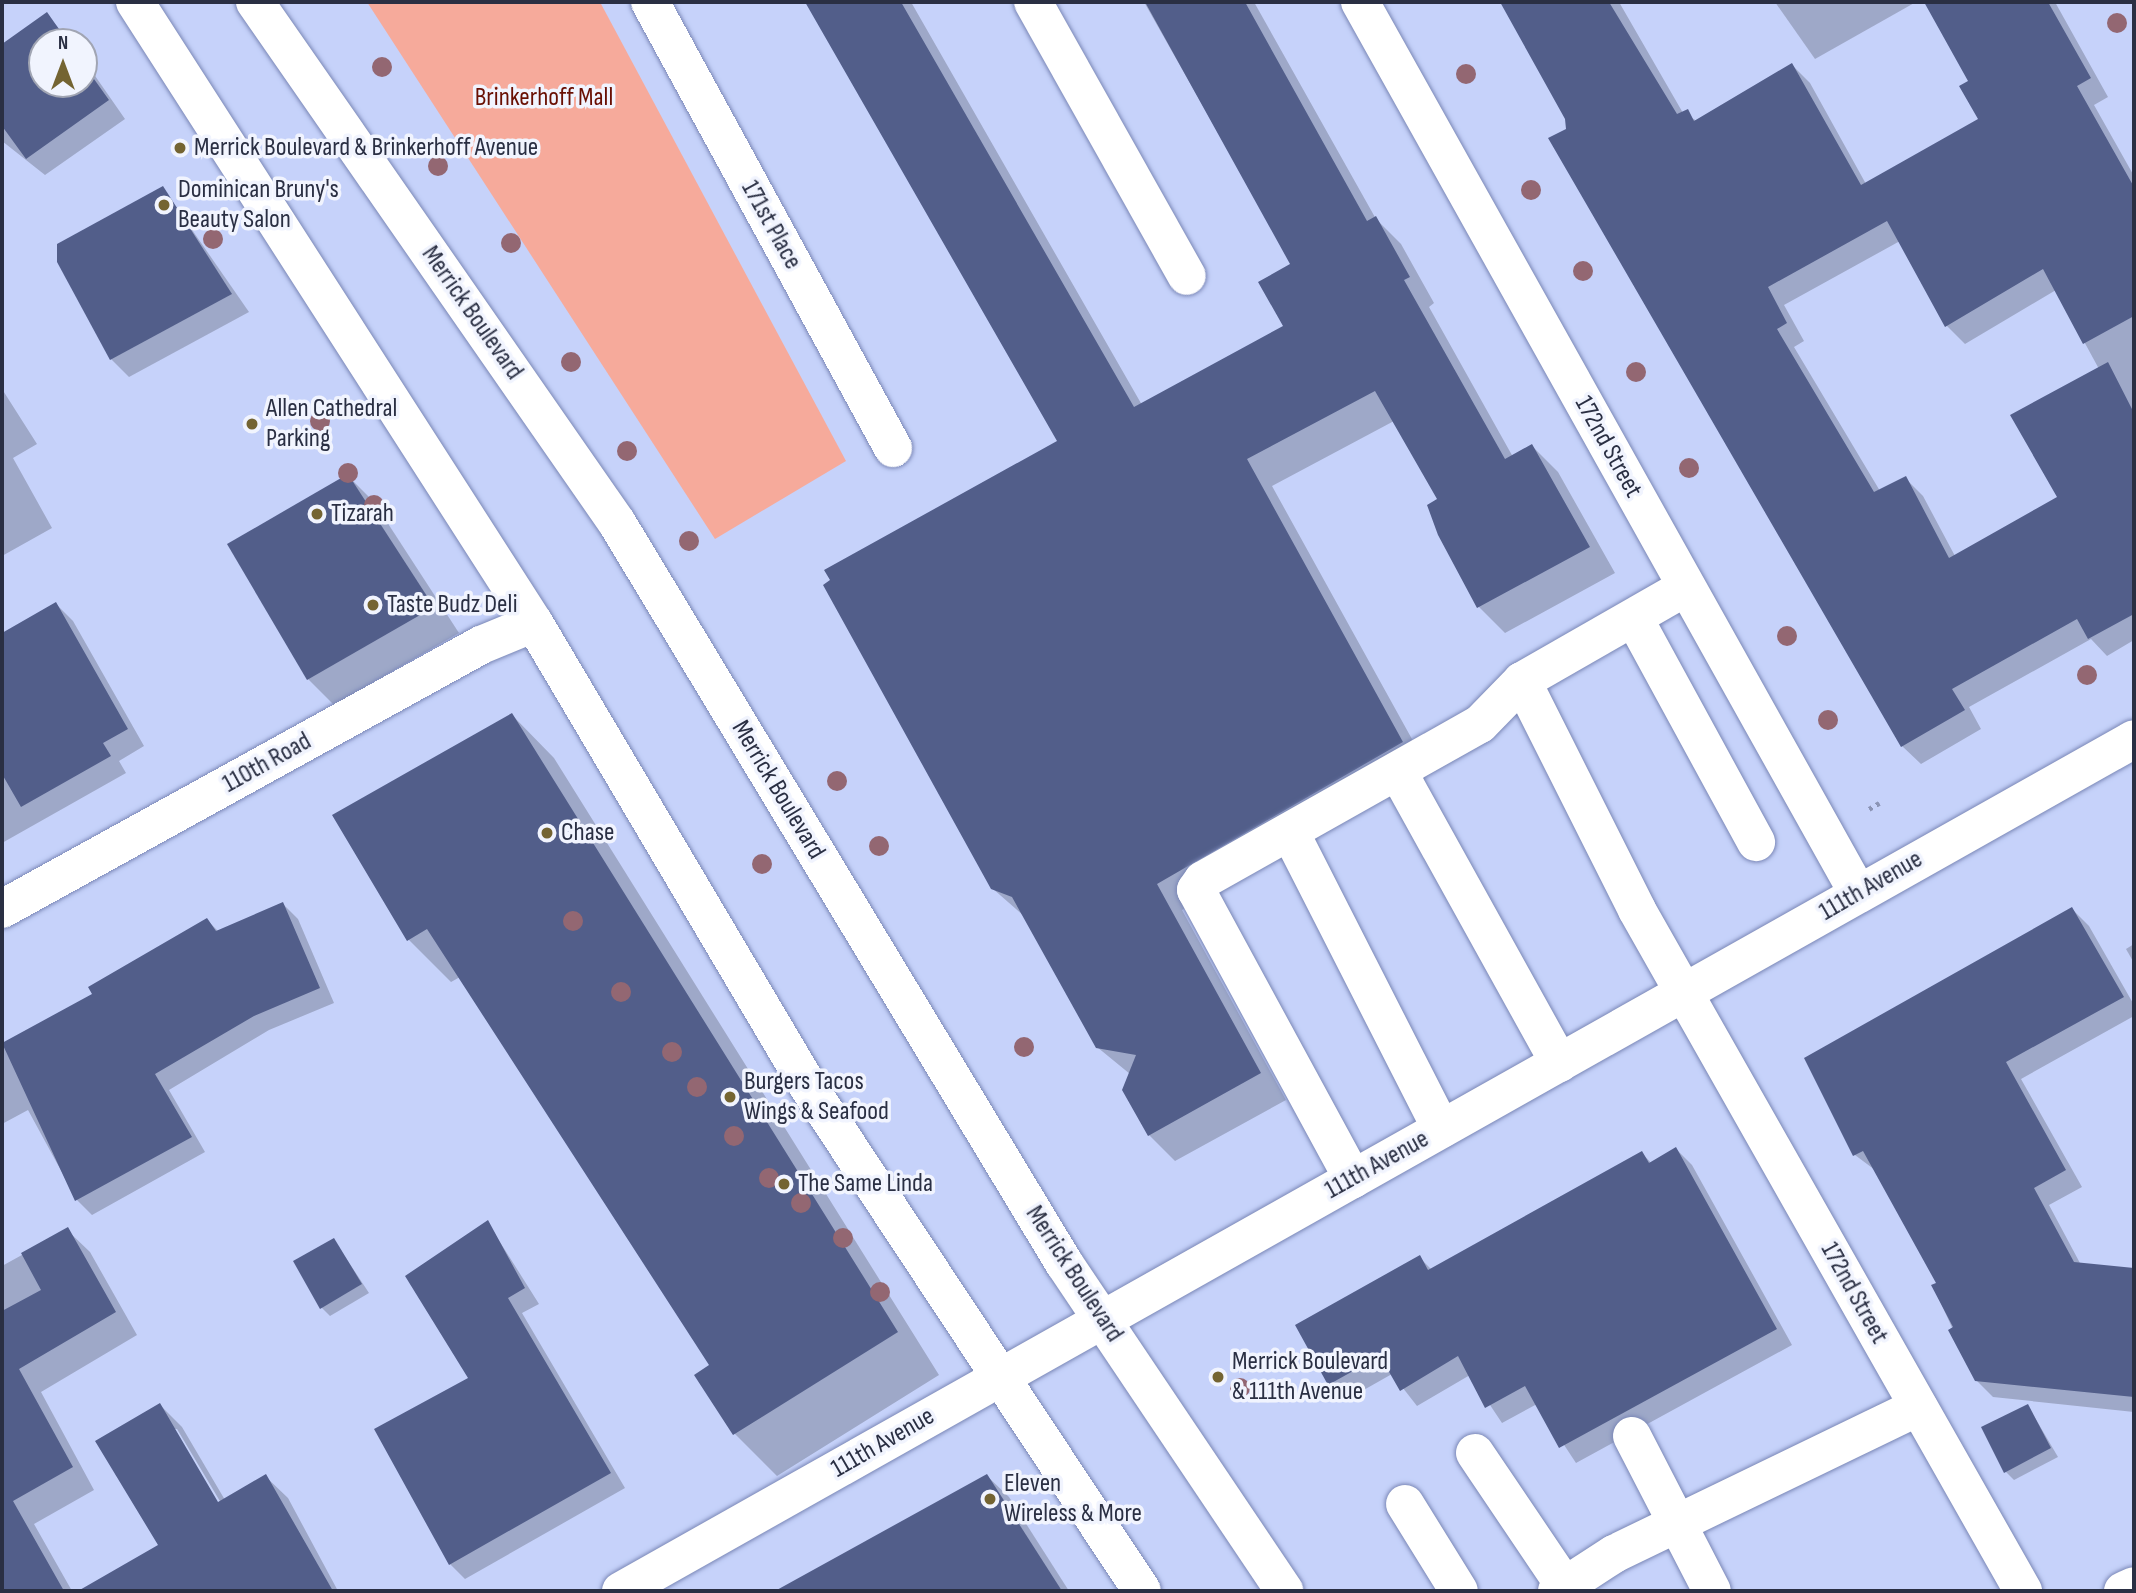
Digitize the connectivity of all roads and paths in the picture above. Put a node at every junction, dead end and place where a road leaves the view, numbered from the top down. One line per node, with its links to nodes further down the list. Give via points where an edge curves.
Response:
1 (135, 2): 10 (street)
2 (255, 2): 22 (street, Merrick Boulevard, via 617,523)
3 (650, 2): 7 (street, 171st Place)
4 (1033, 2): 6 (street)
5 (1360, 2): 8 (street, 172nd Street)
6 (1187, 276)
7 (893, 448)
8 (1686, 587): 9 (street); 16 (street, 172nd Street)
9 (1635, 620): 11 (street); 15 (street)
10 (534, 623): 17 (street, 110th Road, via 481,645); 23 (street, via 808,1086)
11 (1522, 681): 13 (street, via 1480,724); 18 (street, 172nd Street)
12 (2134, 739): 16 (street, 111th Avenue)
13 (1398, 772): 14 (street); 19 (street)
14 (1291, 834): 20 (street); 21 (street, via 1203,880 1196,900)
15 (1756, 842)
16 (1857, 893): 18 (street, 111th Avenue)
17 (2, 909)
18 (1686, 993): 19 (street, 111th Avenue); 24 (street, 172nd Street)
19 (1559, 1063): 20 (street, 111th Avenue)
20 (1441, 1129): 21 (street, 111th Avenue)
21 (1353, 1179): 22 (street, 111th Avenue)
22 (1104, 1322): 23 (street, 111th Avenue); 33 (street, Merrick Boulevard)
23 (998, 1378): 29 (street, 111th Avenue); 32 (street)
24 (1918, 1407): 28 (street); 36 (street, 172nd Street)
25 (1632, 1436): 28 (street)
26 (1475, 1453): 31 (street)
27 (1405, 1504): 34 (street)
28 (1673, 1525): 31 (street); 35 (street)
29 (644, 1586)
30 (2134, 1586): 37 (street)
31 (1563, 1590)
32 (1142, 1591)
33 (1284, 1591)
34 (1459, 1591)
35 (1712, 1591)
36 (2023, 1591)
37 (2123, 1591)

